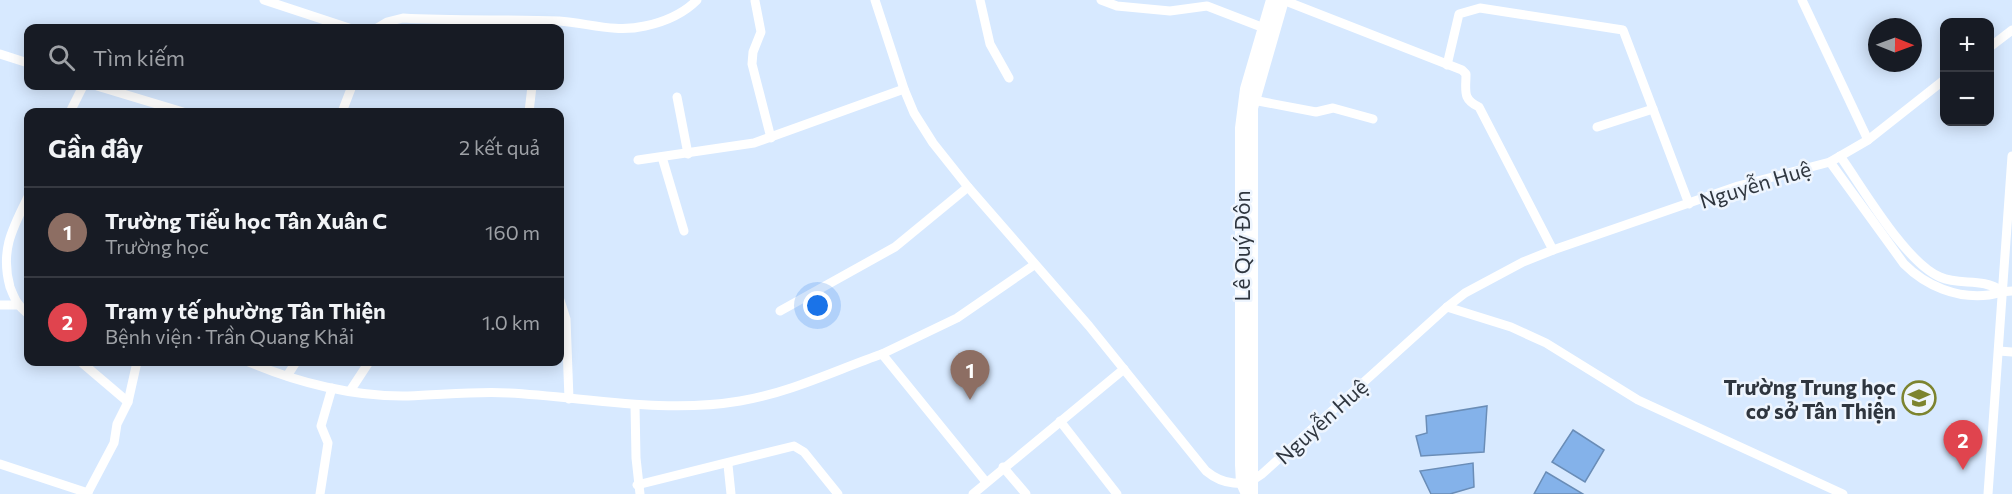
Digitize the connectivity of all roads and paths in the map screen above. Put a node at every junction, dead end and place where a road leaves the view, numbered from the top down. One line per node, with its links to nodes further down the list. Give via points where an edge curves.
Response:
1 (264, 0): 10 (street)
2 (697, 0): 13 (street, via 678,15 644,27 611,29 567,22)
3 (875, 0): 22 (street)
4 (980, 0): 20 (street, via 990,44)
5 (1101, 0): 14 (street, via 1117,6 1170,11 1207,6)
6 (1272, 0): 14 (main road, Lê Quý Đôn)
7 (1283, 0): 19 (street); 28 (main road, Lê Quý Đôn)
8 (1802, 0): 37 (street)
9 (754, 1): 36 (street, via 761,32 752,64)
10 (337, 24)
11 (384, 24): 12 (street, via 404,18)
12 (516, 24)
13 (546, 24)
14 (1264, 28): 47 (main road, Lê Quý Đôn, via 1243,105)
15 (2012, 30): 16 (street)
16 (1994, 43)
17 (0, 54): 18 (street)
18 (24, 62)
19 (1447, 64): 33 (street, via 1460,14 1480,8 1620,28); 49 (street, via 1466,74 1466,99 1479,107)
20 (1009, 78)
21 (1940, 83): 37 (street, Nguyễn Huệ)
22 (904, 89): 36 (street); 44 (street, via 928,134)
23 (81, 90): 29 (street)
24 (111, 90): 30 (street)
25 (350, 90): 31 (street)
26 (532, 90): 32 (street)
27 (677, 97): 38 (street)
28 (1253, 100): 34 (street, via 1316,112 1333,108); 47 (main road, Lê Quý Đôn)
29 (72, 108)
30 (170, 108)
31 (344, 108)
32 (530, 108)
33 (1653, 109): 35 (street); 45 (street)
34 (1373, 119)
35 (1597, 127)
36 (771, 138): 38 (street)
37 (1868, 140): 39 (street, Nguyễn Huệ)
38 (688, 154): 41 (street)
39 (1840, 156): 43 (street, Nguyễn Huệ); 51 (street, via 1893,231 1931,273 1943,279 1990,283)
40 (2012, 156): 51 (street)
41 (662, 157): 42 (street); 48 (street)
42 (639, 160)
43 (1830, 162): 45 (street, Nguyễn Huệ, via 1738,186); 51 (street, via 1916,276 1946,291 1989,295)
44 (968, 187): 50 (street); 56 (street, via 895,247)
45 (1689, 204): 49 (street, Nguyễn Huệ)
46 (24, 205): 53 (street, via 3,261)
47 (1246, 226): 78 (main road, Lê Quý Đôn)
48 (684, 231)
49 (1553, 250): 54 (street, Nguyễn Huệ, via 1513,267)
50 (1034, 265): 60 (street, via 957,318); 66 (street)
51 (2007, 291): 58 (street)
52 (0, 305): 53 (street)
53 (17, 305): 55 (street)
54 (1447, 307): 78 (street, Nguyễn Huệ); 80 (street, via 1511,327 1546,343 1638,400)
55 (24, 311)
56 (780, 311)
57 (564, 313): 70 (street)
58 (1999, 351): 59 (street); 89 (street)
59 (2012, 352)
60 (882, 354): 72 (street, via 741,401); 77 (street)
61 (86, 366): 71 (street)
62 (136, 366): 71 (street)
63 (260, 366): 67 (street)
64 (293, 366): 67 (street)
65 (366, 366): 69 (street)
66 (1124, 369): 73 (street); 78 (street, via 1206,471 1217,480)
67 (287, 376): 68 (street)
68 (332, 388): 69 (street); 82 (street, via 321,426 328,445)
69 (350, 391): 70 (street, via 406,396 508,393)
70 (569, 399): 72 (street)
71 (128, 402): 81 (street, via 117,424 114,443)
72 (635, 405): 79 (street)
73 (1060, 421): 76 (street); 87 (street)
74 (0, 464): 81 (street)
75 (728, 465): 79 (street); 83 (street); 84 (street, via 798,446)
76 (1003, 467): 77 (street); 86 (street)
77 (986, 482): 85 (street)
78 (1248, 488)
79 (639, 490)
80 (1826, 490): 88 (street)
81 (87, 494)
82 (320, 494)
83 (731, 494)
84 (838, 494)
85 (973, 494)
86 (1026, 494)
87 (1117, 494)
88 (1843, 494)
89 (1988, 494)

